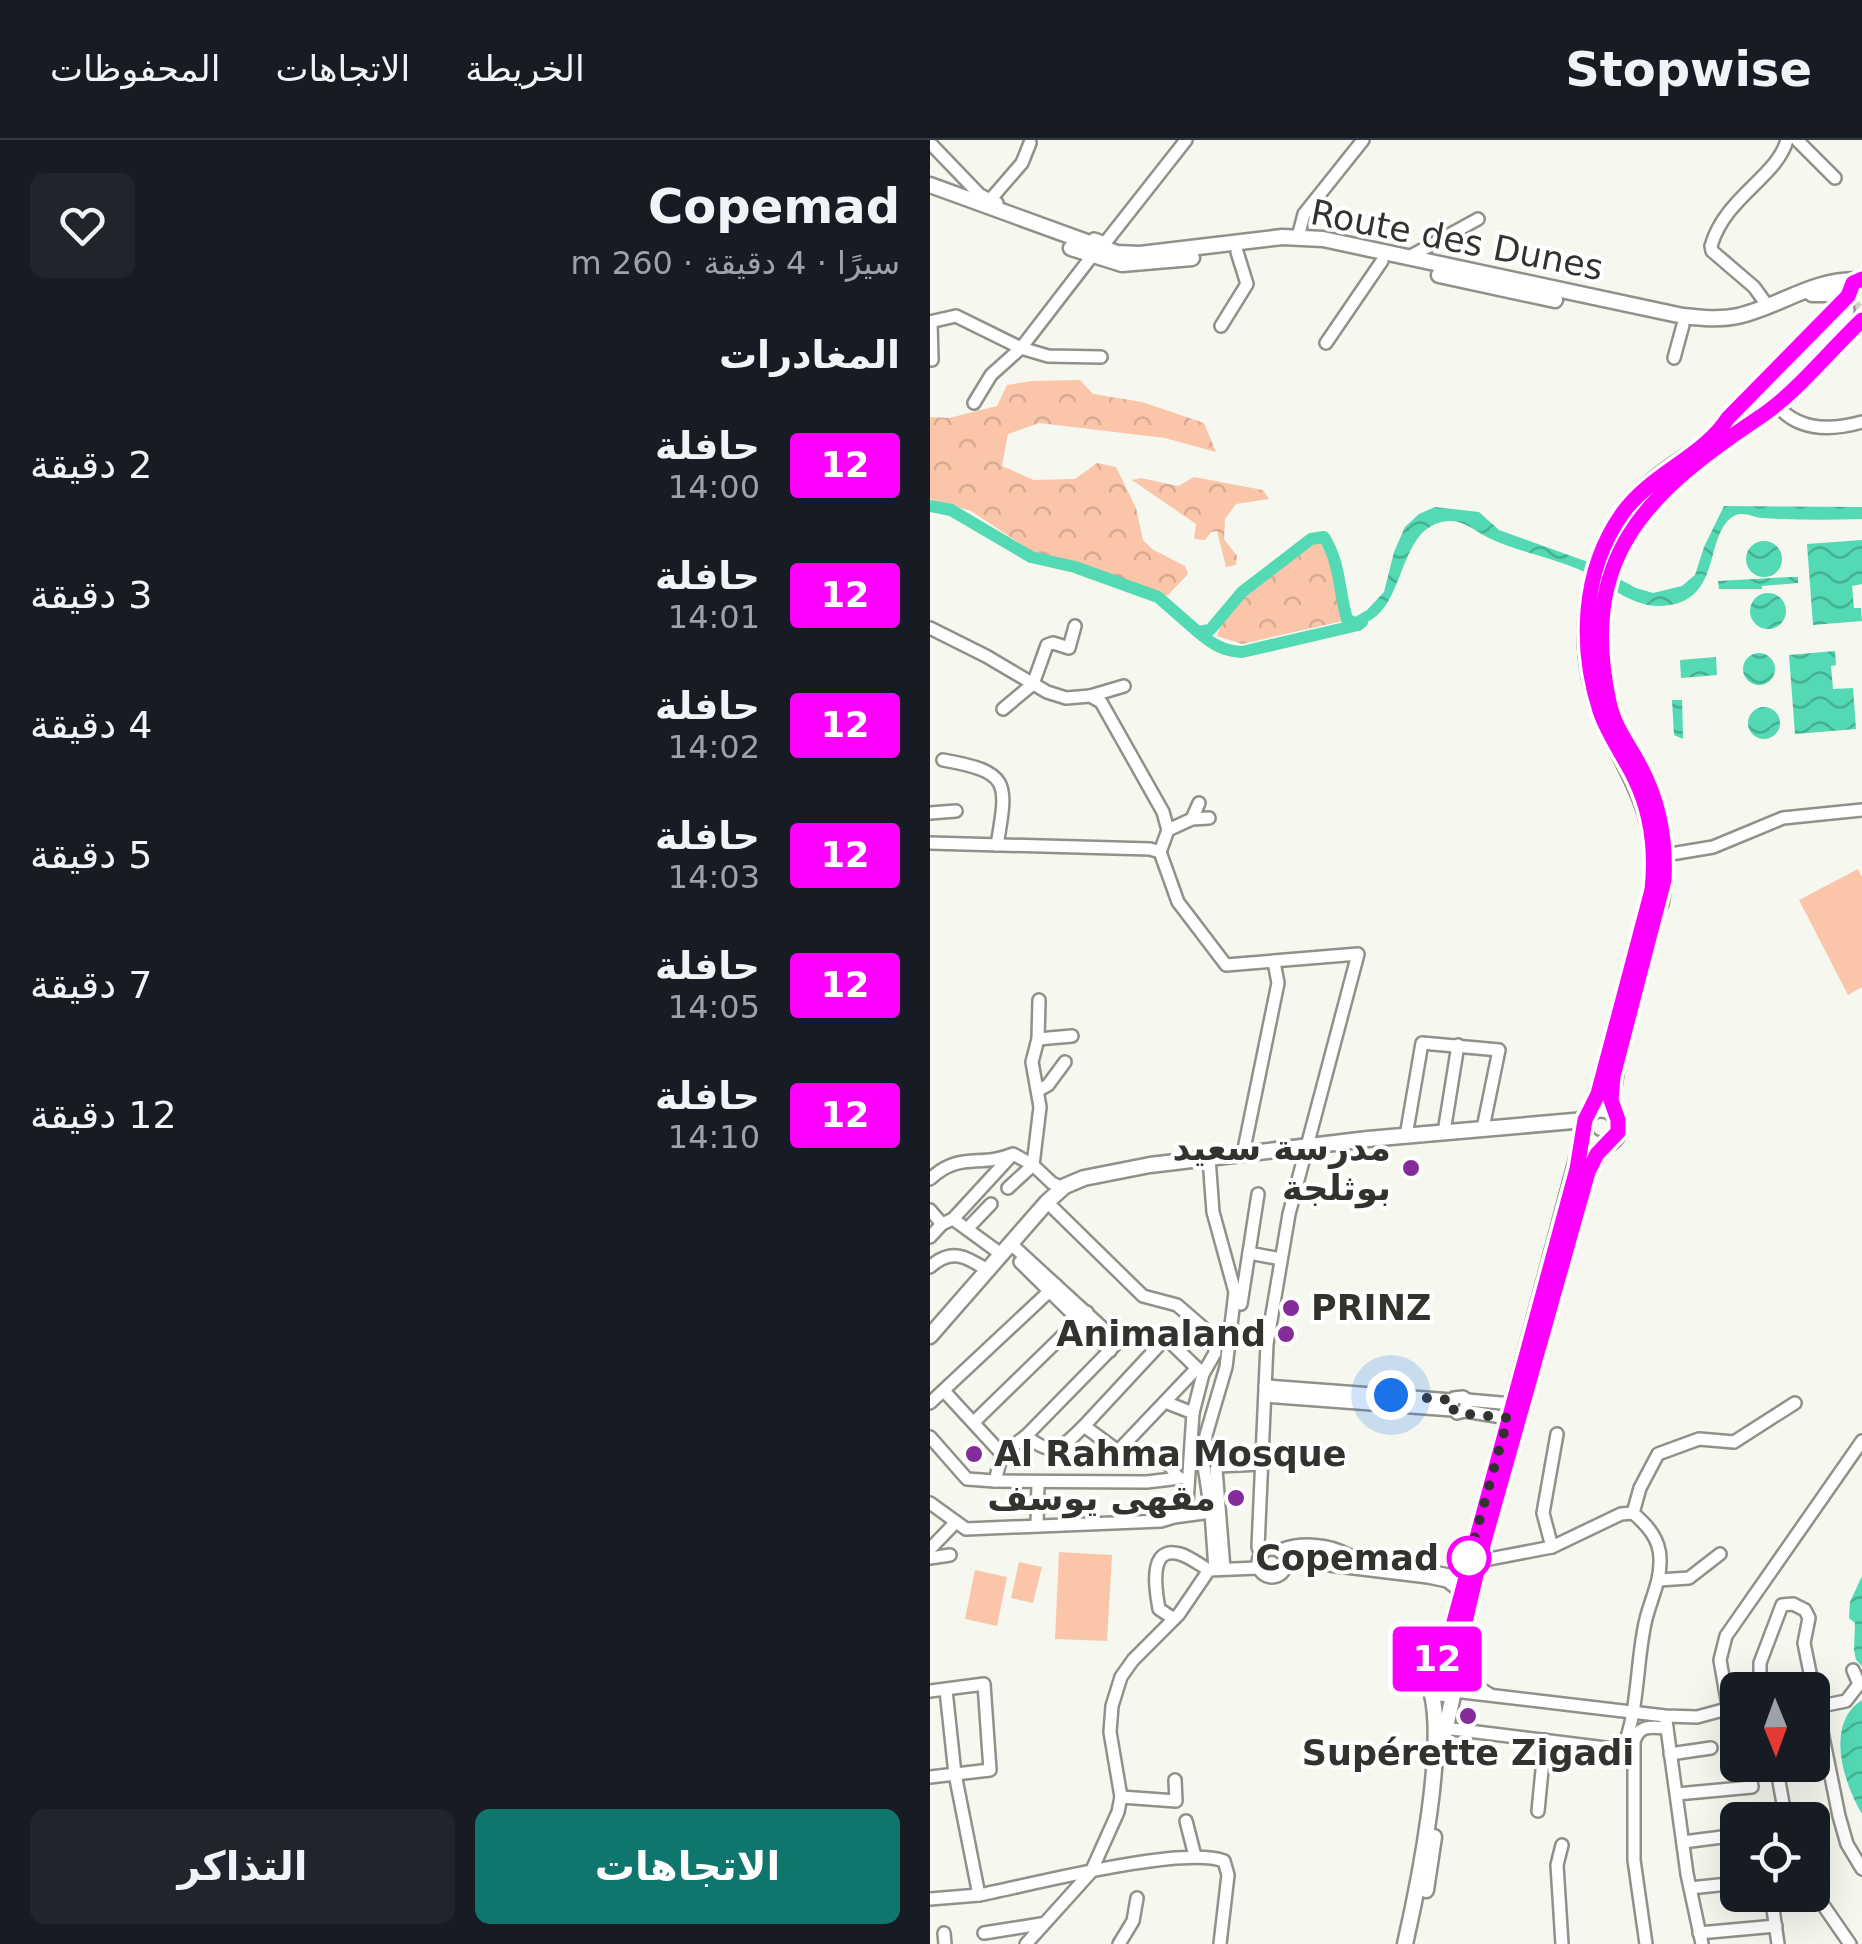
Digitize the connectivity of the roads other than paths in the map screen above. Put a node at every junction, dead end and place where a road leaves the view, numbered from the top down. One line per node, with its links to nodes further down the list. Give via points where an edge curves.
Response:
1 (1186, 140): 10 (street, via 1106,244)
2 (1362, 140): 12 (street, via 1304,214)
3 (1788, 140): 19 (street, via 1781,157 1736,200 1712,246)
4 (1797, 140): 7 (street)
5 (1030, 143): 10 (street)
6 (930, 144): 10 (street)
7 (1835, 178)
8 (930, 185): 12 (main road, Route des Dunes, via 1117,253)
9 (930, 195): 14 (main road, Route des Dunes)
10 (990, 200)
11 (1478, 219): 15 (street)
12 (1298, 237): 15 (main road, Route des Dunes)
13 (1237, 252): 14 (main road, Route des Dunes, via 1141,264); 16 (main road, Route des Dunes, via 1310,246); 24 (street, via 1247,284)
14 (1092, 256): 26 (street)
15 (1406, 258): 19 (main road, Route des Dunes, via 1683,316 1725,318)
16 (1382, 261): 23 (main road, Route des Dunes); 25 (street)
17 (1860, 279): 19 (main road, Route des Dunes, via 1807,288); 20 (main road)
18 (1797, 300): 20 (main road, Route des Dunes, via 1818,293); 21 (main road, via 1820,301); 23 (main road, Route des Dunes, via 1737,326)
19 (1767, 305)
20 (1853, 308): 21 (main road); 31 (main road); 33 (highway); 35 (highway)
21 (1826, 318): 35 (main road)
22 (930, 322): 26 (street, via 956,316); 29 (street)
23 (1682, 325): 28 (street)
24 (1222, 326)
25 (1326, 343)
26 (1021, 348): 27 (street, via 1048,356); 30 (street, via 991,375)
27 (1101, 356)
28 (1674, 358)
29 (932, 360)
30 (974, 403)
31 (1776, 404): 33 (main road); 34 (street, via 1796,424)
32 (1862, 414): 34 (street)
33 (1747, 424): 36 (highway, via 1670,485)
34 (1857, 424)
35 (1717, 435): 36 (highway, via 1652,481 1622,513)
36 (1607, 556): 37 (highway)
37 (1594, 603): 55 (highway, via 1610,711 1659,812); 64 (highway, via 1590,672 1601,713 1648,816 1654,866 1646,918)
38 (1075, 626): 40 (street, via 1069,648 1048,645)
39 (930, 628): 40 (street)
40 (1033, 684): 42 (street, via 1066,698); 43 (street)
41 (1124, 686): 42 (street)
42 (1090, 696): 51 (street, via 1106,708)
43 (1003, 709)
44 (943, 760): 53 (street, via 1000,780 1005,801)
45 (1199, 803): 50 (street)
46 (1862, 810): 55 (street, via 1783,818 1713,847)
47 (956, 811): 48 (street)
48 (930, 813)
49 (1209, 818): 50 (street)
50 (1192, 819): 51 (street)
51 (1168, 830): 54 (street)
52 (930, 843): 53 (street)
53 (998, 844): 54 (street)
54 (1160, 852): 56 (street, via 1178,902 1226,965)
55 (1665, 854): 63 (highway, via 1657,916 1613,1076)
56 (1274, 962): 69 (street, via 1358,954); 71 (street, via 1278,983)
57 (1039, 1000): 59 (street)
58 (1072, 1036): 59 (street)
59 (1038, 1039): 62 (street, via 1032,1062)
60 (1458, 1045): 65 (street, via 1499,1050); 66 (street); 67 (street, via 1422,1042)
61 (1065, 1062): 62 (street)
62 (1039, 1090): 73 (street)
63 (1615, 1115): 64 (highway, via 1600,1109); 68 (highway, via 1618,1132)
64 (1587, 1122): 65 (main road); 68 (highway, via 1592,1142); 102 (main road)
65 (1482, 1128): 66 (main road)
66 (1444, 1132): 67 (main road)
67 (1406, 1136): 69 (main road)
68 (1605, 1144): 128 (main road, via 1583,1189)
69 (1309, 1146): 71 (main road); 86 (street)
70 (1013, 1154): 73 (street); 74 (street, via 956,1161); 81 (street)
71 (1243, 1154): 72 (main road)
72 (1209, 1158): 76 (main road, via 1084,1178); 92 (street, via 1213,1212 1235,1292)
73 (1033, 1165): 75 (street); 76 (street)
74 (930, 1179)
75 (1008, 1188)
76 (1063, 1188): 78 (main road)
77 (1258, 1194): 85 (street)
78 (1047, 1202): 84 (main road); 93 (street, via 1144,1296 1178,1305 1215,1338 1215,1353)
79 (991, 1204): 82 (street)
80 (930, 1210): 81 (street)
81 (947, 1221): 82 (street); 83 (street)
82 (967, 1229): 84 (street)
83 (930, 1237)
84 (1006, 1249): 88 (main road); 89 (street)
85 (1249, 1253): 86 (street); 92 (street)
86 (1281, 1259): 96 (street)
87 (930, 1267): 88 (street, via 958,1254)
88 (987, 1270): 91 (main road)
89 (1053, 1288): 90 (street); 95 (street)
90 (1082, 1316): 104 (street); 107 (street, via 1110,1350)
91 (930, 1336)
92 (1228, 1348): 117 (street, via 1206,1435)
93 (1200, 1371): 98 (street); 103 (street); 105 (street, via 1163,1342)
94 (1322, 1390): 96 (street); 97 (street); 101 (street)
95 (944, 1391): 100 (street); 104 (street)
96 (1265, 1391): 97 (street); 112 (street)
97 (1339, 1401): 101 (street)
98 (1165, 1402): 103 (street); 110 (street)
99 (1795, 1402): 118 (street, via 1734,1442 1699,1439 1658,1454)
100 (930, 1403)
101 (1459, 1405): 102 (street)
102 (1510, 1412): 132 (main road)
103 (1193, 1413): 113 (street)
104 (974, 1422): 111 (street)
105 (1084, 1426): 107 (street, via 1061,1449); 110 (street)
106 (1557, 1434): 122 (street, via 1543,1513)
107 (1026, 1436): 111 (street)
108 (930, 1438): 114 (street, via 967,1479)
109 (1862, 1441): 137 (street, via 1726,1636)
110 (1118, 1451): 113 (street, via 1166,1460)
111 (1002, 1454): 114 (street)
112 (1262, 1464): 129 (street); 130 (street, via 1216,1469)
113 (1184, 1477): 115 (street); 119 (street, via 1187,1503)
114 (995, 1482): 115 (street)
115 (1038, 1484): 121 (street)
116 (930, 1503): 120 (street)
117 (1211, 1512): 119 (street); 130 (street)
118 (1633, 1514): 122 (street); 131 (street, via 1656,1540)
119 (1174, 1517): 121 (street)
120 (956, 1522): 121 (street, via 966,1529); 123 (street)
121 (1038, 1526)
122 (1552, 1548): 128 (street)
123 (930, 1549)
124 (1720, 1554): 131 (street, via 1689,1578)
125 (950, 1555): 127 (street)
126 (1284, 1555): 129 (street, via 1272,1549); 129 (street, via 1284,1570 1272,1576 1264,1575); 132 (street, via 1298,1546 1335,1548)
127 (930, 1558)
128 (1479, 1560): 135 (main road)
129 (1259, 1562): 130 (street)
130 (1216, 1570): 133 (street); 133 (street, via 1178,1553 1158,1562 1153,1581 1160,1610)
131 (1659, 1580): 147 (street, via 1645,1620)
132 (1463, 1585): 134 (main road, via 1448,1644)
133 (1174, 1618): 159 (street, via 1133,1660 1116,1690 1110,1732)
134 (1434, 1663): 135 (main road, via 1449,1660); 140 (main road)
135 (1459, 1668): 142 (main road); 144 (street)
136 (1853, 1670): 145 (street, via 1859,1684 1846,1701)
137 (1723, 1672)
138 (1760, 1672): 139 (street, via 1782,1605 1793,1604 1809,1618 1804,1643)
139 (1809, 1672)
140 (1429, 1684): 142 (main road, via 1440,1693); 182 (main road, via 1436,1712 1432,1772)
141 (946, 1690): 143 (street); 154 (street); 154 (street, via 984,1684 990,1770)
142 (1454, 1691): 144 (street); 149 (main road)
143 (930, 1692)
144 (1498, 1698): 147 (street)
145 (1830, 1705)
146 (1720, 1710): 148 (street)
147 (1630, 1714): 148 (street); 150 (street, via 1622,1750)
148 (1666, 1722): 152 (street); 185 (street, via 1646,1726 1634,1742 1634,1860)
149 (1444, 1728): 150 (street); 183 (main road)
150 (1545, 1740): 160 (street)
151 (1711, 1748): 152 (street)
152 (1670, 1754): 158 (street)
153 (1830, 1771): 166 (street, via 1843,1830)
154 (954, 1774): 155 (street); 170 (street)
155 (930, 1777)
156 (1174, 1780): 159 (street, via 1176,1802)
157 (1751, 1782): 158 (street, via 1752,1787)
158 (1676, 1794): 163 (street)
159 (1121, 1797): 167 (street)
160 (1538, 1811)
161 (1186, 1820): 165 (street)
162 (1720, 1837): 163 (street)
163 (1683, 1842): 169 (street)
164 (1562, 1845): 184 (street, via 1556,1866)
165 (1195, 1856): 167 (street); 181 (street, via 1224,1861 1228,1875)
166 (1862, 1869)
167 (1091, 1872): 170 (street); 175 (street)
168 (1720, 1884): 169 (street)
169 (1690, 1888): 178 (street)
170 (979, 1895): 172 (street)
171 (1137, 1898): 180 (street)
172 (930, 1900)
173 (1774, 1912): 176 (street)
174 (1828, 1912): 187 (street)
175 (1041, 1924): 177 (street); 179 (street)
176 (1776, 1926): 178 (street); 186 (street)
177 (984, 1933)
178 (1700, 1938)
179 (1026, 1944)
180 (1119, 1944)
181 (1220, 1944)
182 (1405, 1944)
183 (1414, 1944)
184 (1562, 1944)
185 (1646, 1944)
186 (1778, 1944)
187 (1850, 1944)

